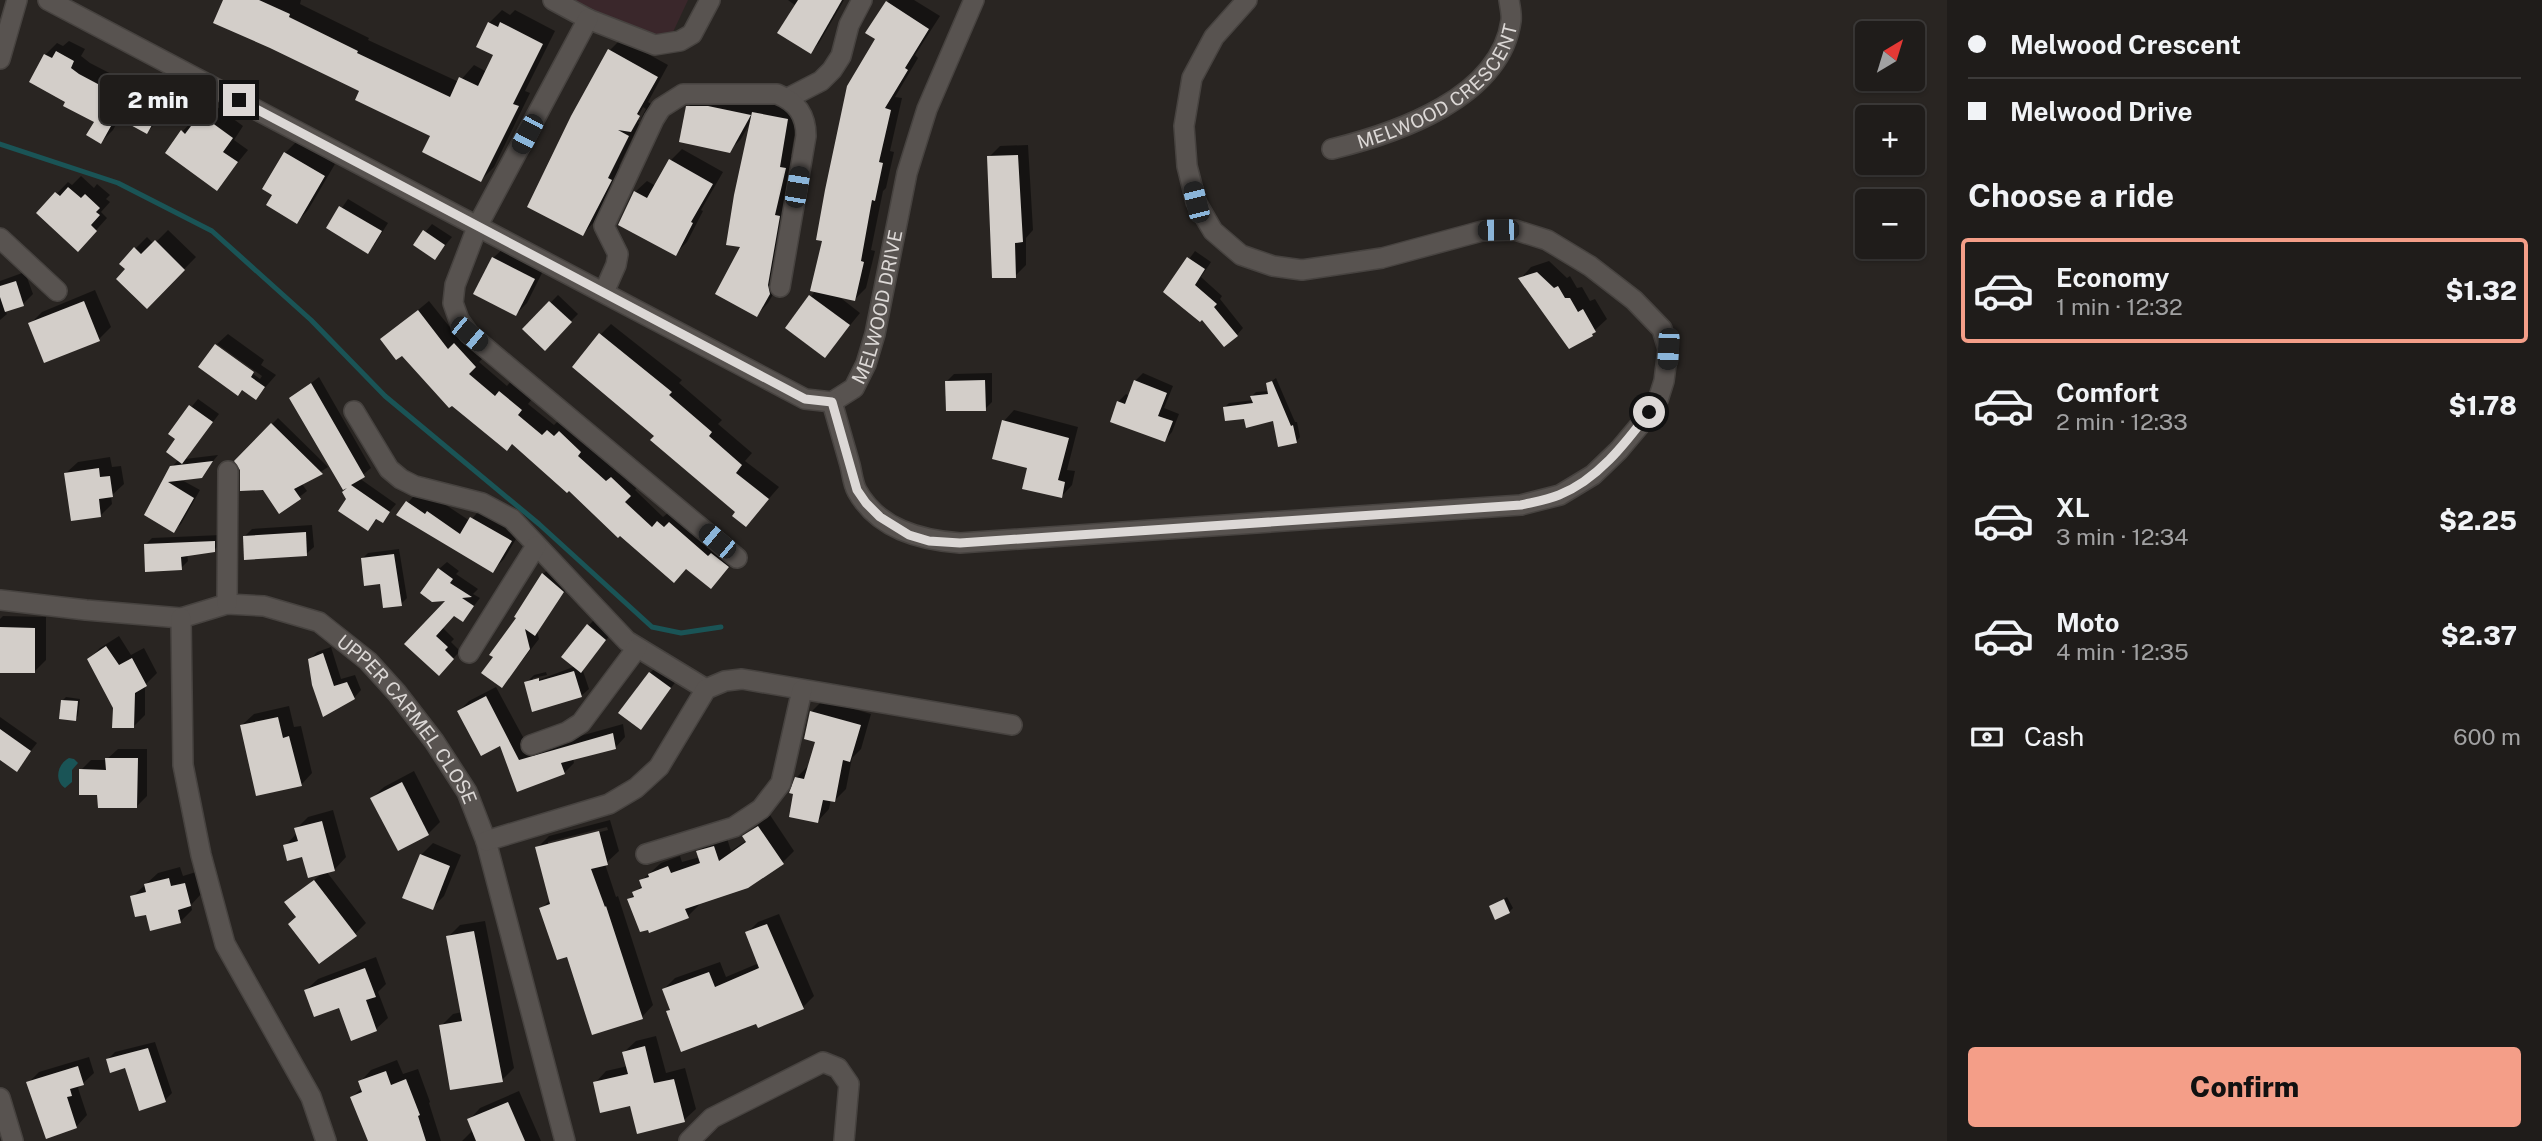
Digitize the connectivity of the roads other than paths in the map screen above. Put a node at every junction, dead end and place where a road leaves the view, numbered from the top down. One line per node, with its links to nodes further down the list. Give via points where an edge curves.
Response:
1 (17, 0): 10 (street)
2 (48, 0): 13 (street, MELWOOD DRIVE)
3 (553, 0): 9 (street)
4 (710, 0): 9 (street, via 692,34 667,45 645,42)
5 (862, 0): 11 (street, via 832,70)
6 (974, 0): 18 (street, MELWOOD DRIVE, via 928,109 907,173 866,364 854,388)
7 (1247, 0): 18 (street, via 1214,37 1192,78 1184,126 1196,202 1213,231 1241,255 1302,270 1382,258 1482,231 1515,230 1547,240 1634,300 1662,329 1668,349 1658,400 1619,450 1593,475 1560,495 1521,505 960,543 909,535 866,503 857,490)
8 (1509, 0): 12 (street, MELWOOD CRESCENT, via 1511,21 1499,55 1468,91 1391,132)
9 (588, 19): 13 (street)
10 (0, 59)
11 (788, 98): 15 (street, via 803,115 806,136); 17 (street, via 766,93 683,94 661,108 604,226 618,254)
12 (1332, 149)
13 (478, 225): 17 (street, MELWOOD DRIVE); 22 (street, via 455,285 453,303 469,334)
14 (0, 238): 16 (street)
15 (780, 287)
16 (57, 291)
17 (604, 292): 18 (street, MELWOOD DRIVE, via 805,399)
18 (832, 402)
19 (354, 411): 21 (street, via 388,469 401,479 497,510)
20 (228, 471): 24 (street)
21 (536, 545): 26 (street); 27 (street)
22 (737, 558)
23 (0, 600): 25 (street, UPPER CARMEL CLOSE)
24 (227, 604): 25 (street, UPPER CARMEL CLOSE); 32 (street, UPPER CARMEL CLOSE, via 264,606 319,622 368,661 434,741 467,792)
25 (181, 618): 36 (street, via 183,765 225,944 311,1097)
26 (637, 648): 28 (street); 31 (street, via 581,723)
27 (469, 653)
28 (706, 689): 29 (street, via 742,679); 32 (street, via 659,767 636,788 609,804)
29 (802, 690): 30 (street); 33 (street, via 781,783 761,809 734,827)
30 (1012, 725)
31 (531, 745)
32 (486, 841): 37 (street, UPPER CARMEL CLOSE)
33 (646, 855)
34 (0, 1098): 35 (street)
35 (13, 1141)
36 (326, 1141)
37 (565, 1141)
38 (689, 1141): 39 (street, via 712,1118 823,1062 838,1068 849,1084)
39 (844, 1141)

